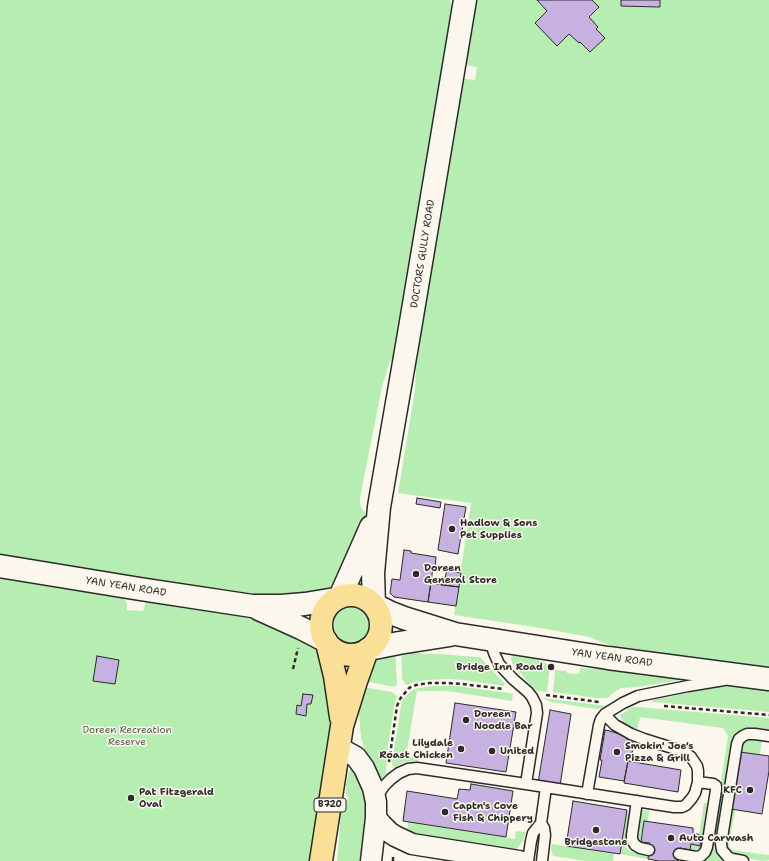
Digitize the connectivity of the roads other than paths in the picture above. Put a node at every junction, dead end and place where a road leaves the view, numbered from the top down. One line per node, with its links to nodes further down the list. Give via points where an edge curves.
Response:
1 (465, 0): 2 (main road, DOCTORS GULLY ROAD)
2 (379, 507): 4 (main road, DOCTORS GULLY ROAD); 5 (main road, DOCTORS GULLY ROAD, via 373,573)
3 (0, 566): 6 (main road, YAN YEAN ROAD)
4 (337, 598): 5 (main road, via 356,594); 6 (main road, YAN YEAN ROAD, via 305,604); 9 (main road, via 328,605 323,614 322,632)
5 (375, 605): 7 (main road, YAN YEAN ROAD, via 404,618); 10 (main road, via 382,620 382,628 375,644)
6 (252, 606): 9 (main road, YAN YEAN ROAD)
7 (455, 634): 8 (main road, YAN YEAN ROAD); 10 (main road, YAN YEAN ROAD)
8 (490, 639): 11 (main road, YAN YEAN ROAD); 18 (lane, via 499,664 528,692 536,705)
9 (327, 642): 10 (main road, via 334,649 350,655); 14 (main road, B720)
10 (368, 650): 14 (main road, B720)
11 (748, 677): 12 (main road, YAN YEAN ROAD); 13 (lane, via 638,696)
12 (769, 679)
13 (605, 714): 17 (lane, via 615,725 631,734 687,754 697,766); 20 (lane, via 599,725)
14 (342, 726): 16 (main road, B720)
15 (769, 736): 33 (lane, via 747,734 739,739 737,744 721,844 728,857)
16 (339, 748): 21 (street, via 356,757 364,768); 28 (main road, B720)
17 (698, 782): 22 (lane, via 695,794 682,807); 27 (lane, via 716,786 707,847 701,856)
18 (526, 784): 19 (lane); 21 (lane, via 417,768 399,773 384,786)
19 (546, 787): 20 (lane); 24 (lane)
20 (587, 794): 22 (lane)
21 (376, 798): 23 (street)
22 (637, 801): 26 (lane, via 632,840 640,848)
23 (376, 818): 25 (street, via 389,832); 29 (street)
24 (541, 822): 31 (lane, via 533,834); 32 (lane, via 545,835)
25 (412, 844): 29 (street, via 387,851); 30 (street)
26 (649, 850)
27 (679, 854)
28 (321, 861)
29 (372, 861)
30 (519, 861)
31 (528, 861)
32 (542, 861)
33 (743, 861)

